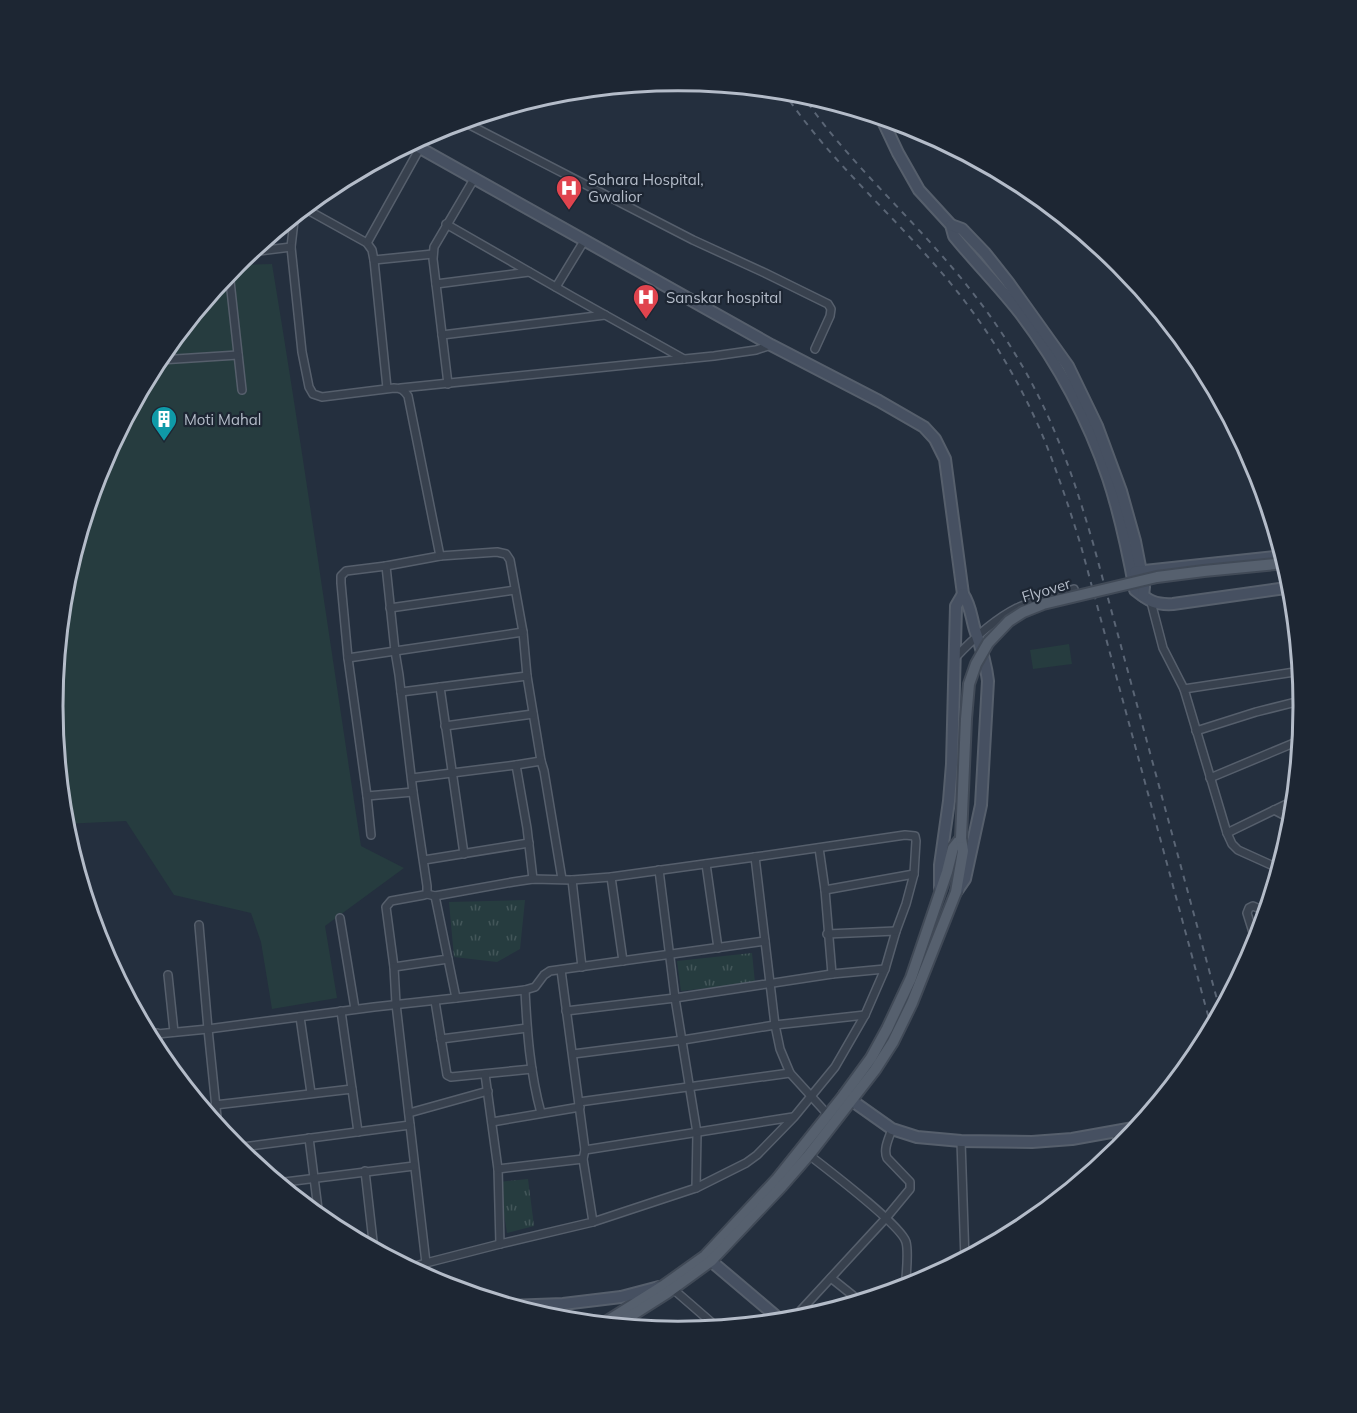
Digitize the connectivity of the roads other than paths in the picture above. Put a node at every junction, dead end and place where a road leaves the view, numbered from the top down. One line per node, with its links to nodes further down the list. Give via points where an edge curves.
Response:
1 (473, 127): 22 (street, via 693,240 828,304 830,316)
2 (886, 128): 34 (main road, via 919,190 951,225 962,230 985,253 1068,366 1097,426 1121,491 1135,541)
3 (419, 148): 5 (main road)
4 (412, 151): 10 (street)
5 (474, 179): 7 (street); 9 (main road)
6 (312, 212): 10 (street)
7 (446, 224): 13 (street); 15 (street)
8 (292, 228): 11 (street)
9 (584, 241): 18 (street); 21 (main road)
10 (367, 243): 14 (street)
11 (291, 246): 12 (street); 27 (street, via 302,352 313,394 322,397)
12 (267, 250)
13 (433, 254): 14 (street); 16 (street)
14 (374, 260): 27 (street)
15 (530, 272): 16 (street); 18 (street)
16 (436, 284): 20 (street)
17 (230, 285): 23 (street)
18 (556, 287): 19 (street)
19 (605, 315): 20 (street); 25 (street)
20 (442, 335): 26 (street)
21 (771, 345): 25 (street); 38 (main road, via 879,401 924,427 935,439 945,459)
22 (815, 349)
23 (238, 355): 24 (street); 29 (street)
24 (171, 359)
25 (685, 359): 26 (street)
26 (448, 384): 28 (street)
27 (387, 388): 28 (street)
28 (401, 388): 30 (street, via 408,396)
29 (242, 390)
30 (440, 556): 33 (street); 37 (street, via 506,554)
31 (1275, 557): 34 (main road)
32 (1277, 564): 68 (main road, Flyover, bridge, via 1157,577 1043,604 1009,621 988,643 969,684)
33 (386, 566): 40 (street); 44 (street, via 341,576)
34 (1136, 571): 39 (main road)
35 (1282, 588): 39 (main road, via 1161,605)
36 (1074, 589): 42 (street, via 1016,609)
37 (516, 590): 40 (street); 41 (street)
38 (963, 594): 42 (main road, via 970,604); 45 (main road, via 956,606)
39 (1147, 599): 49 (street, via 1163,648)
40 (390, 608): 43 (street)
41 (523, 632): 43 (street); 47 (street)
42 (977, 636): 45 (street); 84 (main road, via 988,681 981,805 965,879)
43 (395, 651): 44 (street); 50 (street)
44 (348, 658): 62 (street)
45 (956, 658): 82 (main road, via 952,764)
46 (1293, 672): 49 (street)
47 (527, 676): 48 (street); 52 (street)
48 (440, 687): 50 (street); 53 (street)
49 (1184, 689): 54 (street)
50 (401, 692): 59 (street)
51 (1294, 703): 54 (street)
52 (533, 714): 53 (street); 56 (street)
53 (445, 726): 58 (street)
54 (1196, 731): 60 (street)
55 (1293, 743): 60 (street)
56 (541, 760): 57 (street); 80 (street)
57 (516, 765): 58 (street); 69 (street)
58 (452, 773): 59 (street); 71 (street)
59 (412, 778): 61 (street)
60 (1210, 778): 66 (street)
61 (413, 792): 62 (street); 73 (street)
62 (367, 796): 67 (street)
63 (1286, 804): 64 (street)
64 (1274, 810): 65 (street); 66 (street)
65 (1284, 815)
66 (1227, 833): 75 (street, via 1238,849)
67 (371, 834)
68 (961, 838): 82 (main road, Flyover, via 953,848); 84 (main road, Flyover, via 963,851)
69 (529, 843): 71 (street); 79 (street)
70 (819, 848): 72 (street); 77 (street, via 915,836); 83 (street)
71 (464, 854): 73 (street)
72 (755, 857): 74 (street); 93 (street)
73 (424, 860): 85 (street)
74 (706, 864): 76 (street); 94 (street)
75 (1273, 866)
76 (659, 870): 78 (street); 95 (street)
77 (914, 874): 83 (street); 91 (street)
78 (611, 877): 81 (street); 97 (street)
79 (534, 879): 80 (street); 86 (street)
80 (562, 879): 81 (street)
81 (572, 880): 99 (street)
82 (940, 889): 131 (main road, Flyover, via 911,978 888,1029)
83 (825, 890): 92 (street)
84 (956, 892): 131 (main road, Flyover, via 893,1042 875,1070)
85 (427, 894): 86 (street); 98 (street, via 391,901 386,907)
86 (435, 896): 96 (street)
87 (1259, 909): 90 (street, via 1249,908)
88 (340, 918): 110 (street)
89 (200, 925): 117 (street)
90 (1252, 928)
91 (896, 931): 92 (street); 100 (street)
92 (827, 934): 102 (street)
93 (765, 941): 94 (street); 104 (street)
94 (718, 948): 95 (street)
95 (669, 955): 97 (street); 107 (street)
96 (448, 959): 98 (street); 106 (street)
97 (623, 961): 99 (street)
98 (394, 967): 109 (street)
99 (582, 967): 101 (street)
100 (885, 969): 102 (street); 113 (street)
101 (561, 970): 105 (street, via 550,971 535,987); 112 (street)
102 (832, 974): 104 (street)
103 (168, 975): 118 (street)
104 (771, 982): 107 (street); 115 (street)
105 (525, 990): 106 (street); 116 (street)
106 (456, 998): 108 (street)
107 (675, 998): 112 (street); 121 (street)
108 (435, 1001): 109 (street); 120 (street)
109 (396, 1004): 110 (street); 135 (street)
110 (355, 1009): 111 (street)
111 (341, 1011): 114 (street); 127 (street)
112 (566, 1011): 122 (street)
113 (865, 1016): 115 (street); 130 (street, via 836,1067)
114 (300, 1017): 117 (street); 129 (street)
115 (775, 1025): 121 (street); 124 (street)
116 (527, 1028): 120 (street); 123 (street)
117 (208, 1029): 118 (street); 133 (street)
118 (174, 1032): 119 (street)
119 (157, 1033)
120 (441, 1039): 125 (street, via 447,1075)
121 (683, 1040): 122 (street); 126 (street)
122 (573, 1054): 132 (street)
123 (532, 1069): 125 (street); 136 (street)
124 (790, 1073): 126 (street); 130 (street)
125 (485, 1074): 128 (street)
126 (689, 1087): 132 (street); 145 (street)
127 (352, 1089): 129 (street); 144 (street)
128 (488, 1091): 135 (street); 139 (street)
129 (311, 1093): 133 (street)
130 (812, 1096): 137 (street); 138 (street)
131 (848, 1098): 138 (main road); 141 (main road)
132 (579, 1104): 136 (street); 150 (street)
133 (215, 1105): 134 (street)
134 (216, 1112)
135 (409, 1113): 140 (street)
136 (541, 1113): 139 (street)
137 (794, 1117): 145 (street); 158 (street, via 752,1159)
138 (831, 1118): 151 (main road); 170 (main road, via 705,1256)
139 (492, 1122): 154 (street)
140 (410, 1125): 144 (street); 153 (street)
141 (892, 1129): 148 (main road, via 917,1137); 160 (street, via 885,1154 911,1186)
142 (1125, 1130): 143 (main road)
143 (1117, 1131): 147 (street); 148 (main road, via 1052,1141)
144 (358, 1132): 146 (street)
145 (697, 1133): 150 (street); 158 (street)
146 (309, 1138): 149 (street); 156 (street)
147 (1117, 1138)
148 (961, 1141): 164 (street)
149 (248, 1146)
150 (585, 1150): 152 (street)
151 (809, 1155): 160 (street); 165 (main road)
152 (583, 1159): 154 (street); 161 (street)
153 (414, 1166): 155 (street); 166 (street)
154 (498, 1169): 163 (street)
155 (365, 1171): 156 (street); 162 (street)
156 (314, 1178): 157 (street); 159 (street)
157 (288, 1182)
158 (696, 1188): 161 (street)
159 (317, 1204)
160 (886, 1218): 168 (street); 169 (street, via 906,1240)
161 (593, 1222): 163 (street)
162 (373, 1241)
163 (500, 1244): 166 (street)
164 (965, 1252)
165 (711, 1262): 170 (main road); 174 (main road)
166 (426, 1263): 167 (street)
167 (419, 1265)
168 (831, 1278): 171 (street); 173 (street)
169 (905, 1278)
170 (668, 1288): 172 (main road); 175 (main road); 176 (main road); 177 (street)
171 (854, 1296)
172 (536, 1305)
173 (803, 1309)
174 (774, 1314)
175 (613, 1318)
176 (624, 1320)
177 (709, 1321)

